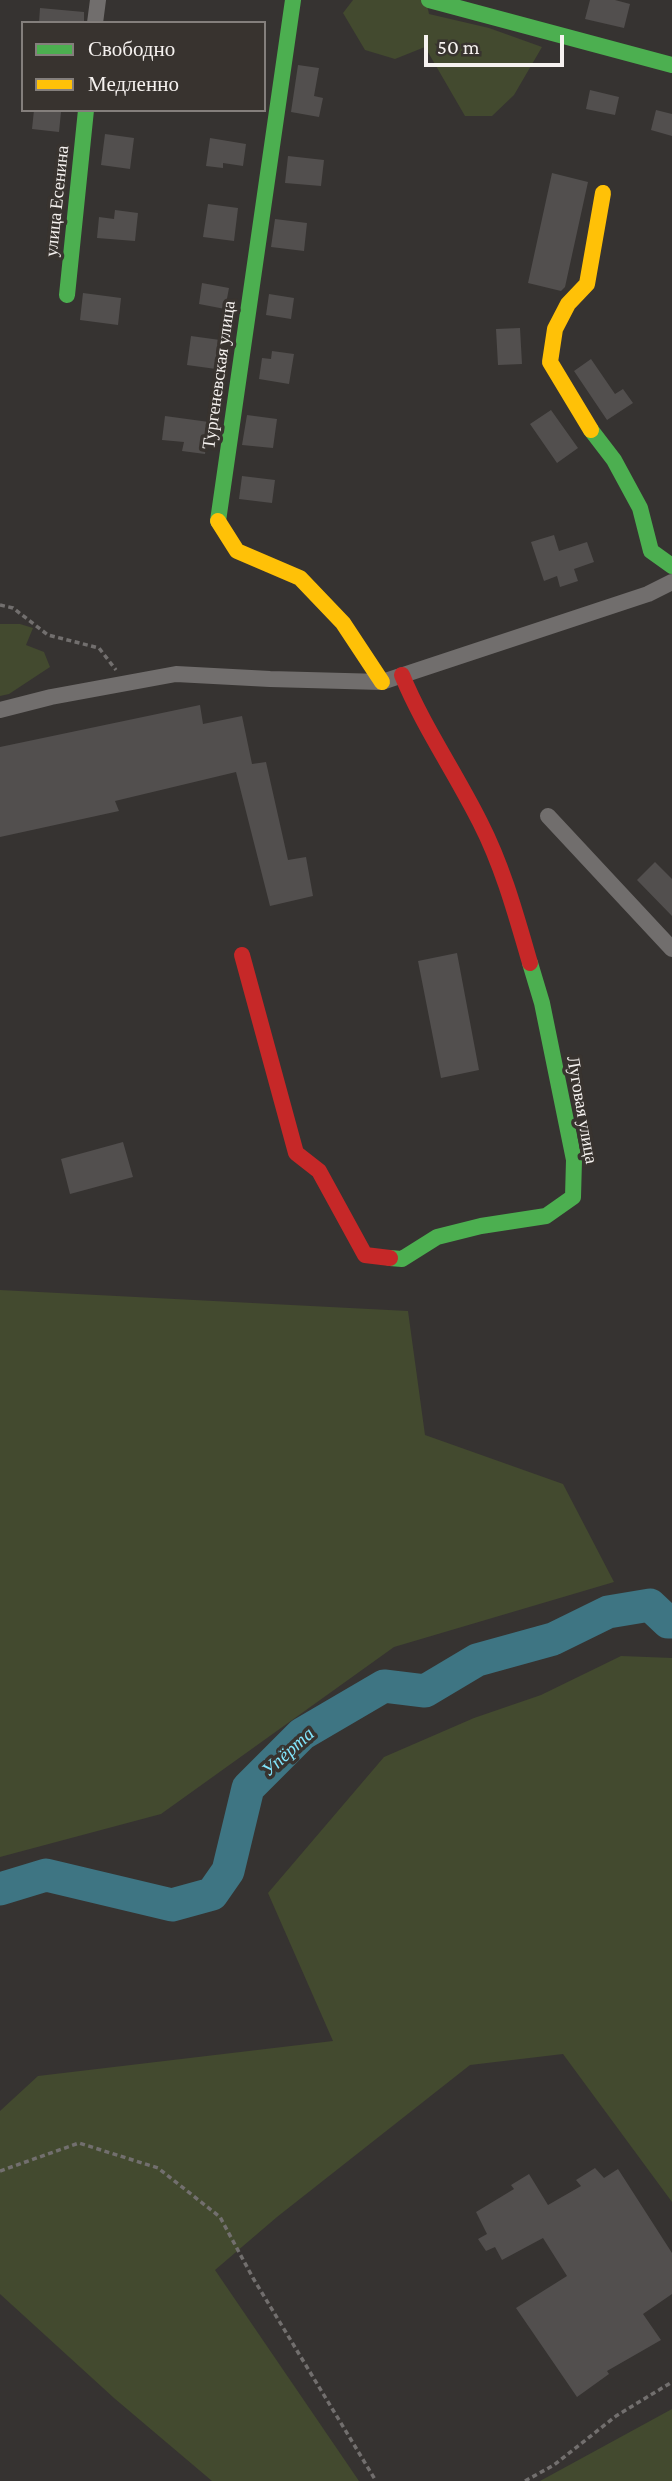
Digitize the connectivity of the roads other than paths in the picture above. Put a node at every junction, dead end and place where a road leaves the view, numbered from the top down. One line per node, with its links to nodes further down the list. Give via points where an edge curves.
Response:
1 (98, 0): 4 (street)
2 (292, 0): 12 (street, Тургеневская улица, via 217,520 237,551 300,578 343,624)
3 (429, 0): 5 (street)
4 (95, 21)
5 (672, 65)
6 (86, 112): 8 (street, улица Есенина)
7 (603, 193): 9 (street, via 587,284 568,304 555,329 550,362 640,508 651,551)
8 (67, 295)
9 (672, 566)
10 (672, 582): 11 (street, via 648,594)
11 (402, 675): 12 (street); 16 (street, Луговая улица, via 505,877 545,1016 574,1160 573,1197 545,1216 437,1237 402,1259 365,1255 319,1171 296,1153)
12 (382, 682): 13 (street, via 176,674)
13 (0, 710)
14 (548, 816): 15 (street)
15 (672, 949)
16 (242, 955)

